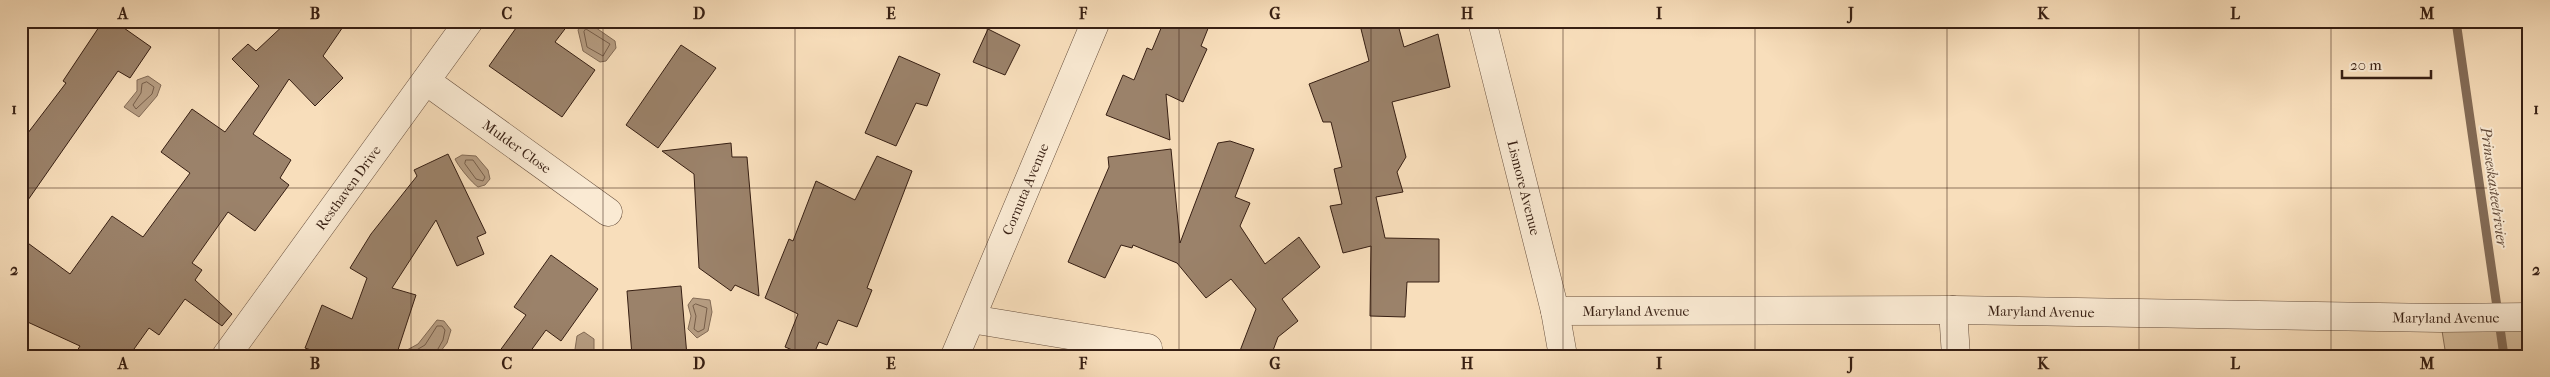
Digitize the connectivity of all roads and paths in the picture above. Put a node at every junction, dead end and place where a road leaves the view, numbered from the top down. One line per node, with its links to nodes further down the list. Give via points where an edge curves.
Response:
1 (469, 21): 4 (street, Resthaven Drive)
2 (1096, 21): 9 (street, Cornuta Avenue)
3 (1482, 21): 7 (street, Lismore Avenue)
4 (426, 81): 5 (street, Mulder Close); 11 (street, Resthaven Drive)
5 (608, 212)
6 (1953, 310): 7 (street, Maryland Avenue); 8 (street, Maryland Avenue); 14 (street)
7 (1554, 311): 13 (street, Lismore Avenue)
8 (2523, 317)
9 (971, 319): 10 (street); 12 (street, Cornuta Avenue)
10 (1148, 348)
11 (226, 356)
12 (955, 356)
13 (1563, 356)
14 (1956, 356)

